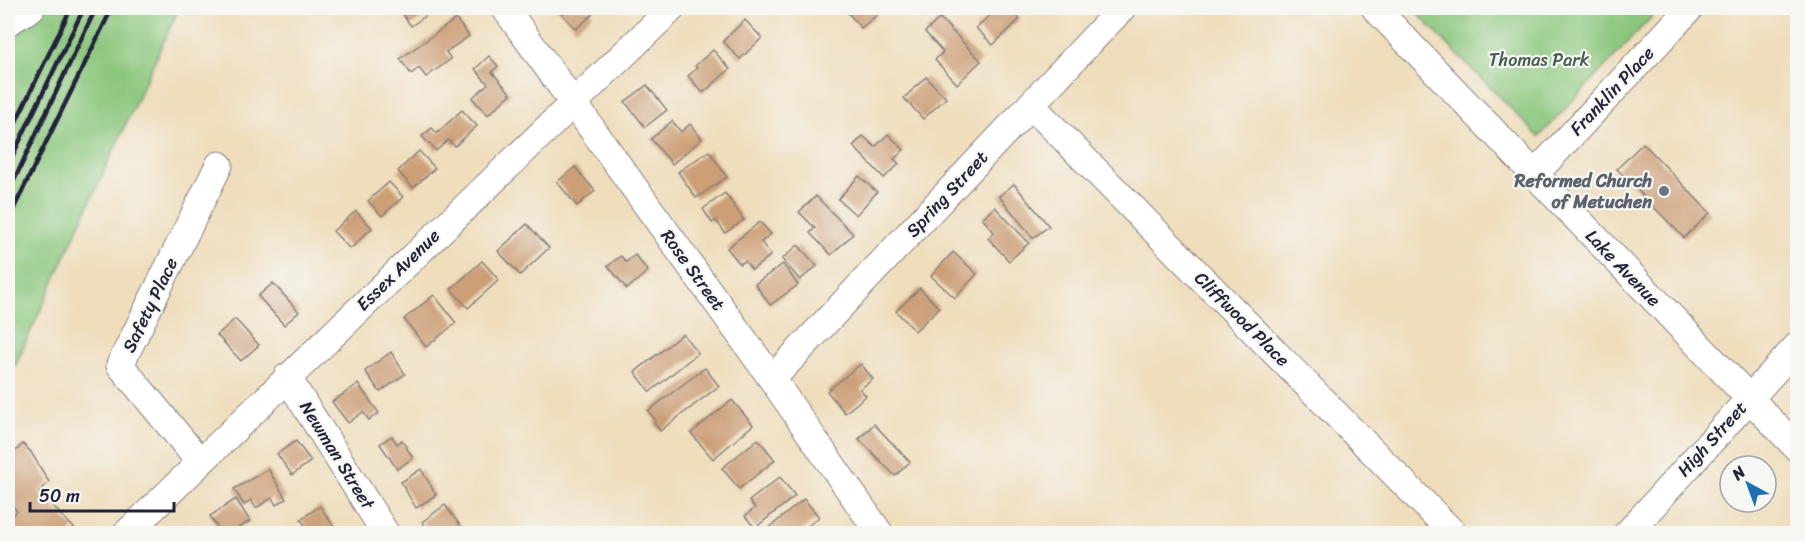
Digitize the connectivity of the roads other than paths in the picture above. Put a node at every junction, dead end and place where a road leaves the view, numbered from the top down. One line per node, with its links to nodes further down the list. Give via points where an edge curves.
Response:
1 (31, 8): 7 (street)
2 (504, 8): 8 (street, Rose Street)
3 (672, 8): 8 (street, Essex Avenue)
4 (1122, 8): 9 (street, Spring Street)
5 (1375, 8): 11 (street, Lake Avenue)
6 (1690, 8): 11 (street, Franklin Place)
7 (8, 22)
8 (572, 103): 13 (street, Essex Avenue); 14 (street, Rose Street)
9 (1031, 105): 14 (street, Spring Street); 21 (street, Cliffwood Place)
10 (219, 165): 17 (street, Safety Place, via 120,365)
11 (1534, 175): 15 (street, Lake Avenue)
12 (1797, 345): 15 (street, High Street)
13 (287, 377): 17 (street, Essex Avenue); 19 (street, Newman Street)
14 (772, 379): 20 (street, Rose Street)
15 (1748, 398): 16 (street, Lake Avenue); 22 (street, High Street)
16 (1797, 449)
17 (200, 462): 18 (street, Essex Avenue)
18 (131, 532)
19 (386, 534)
20 (880, 534)
21 (1454, 534)
22 (1627, 534)

